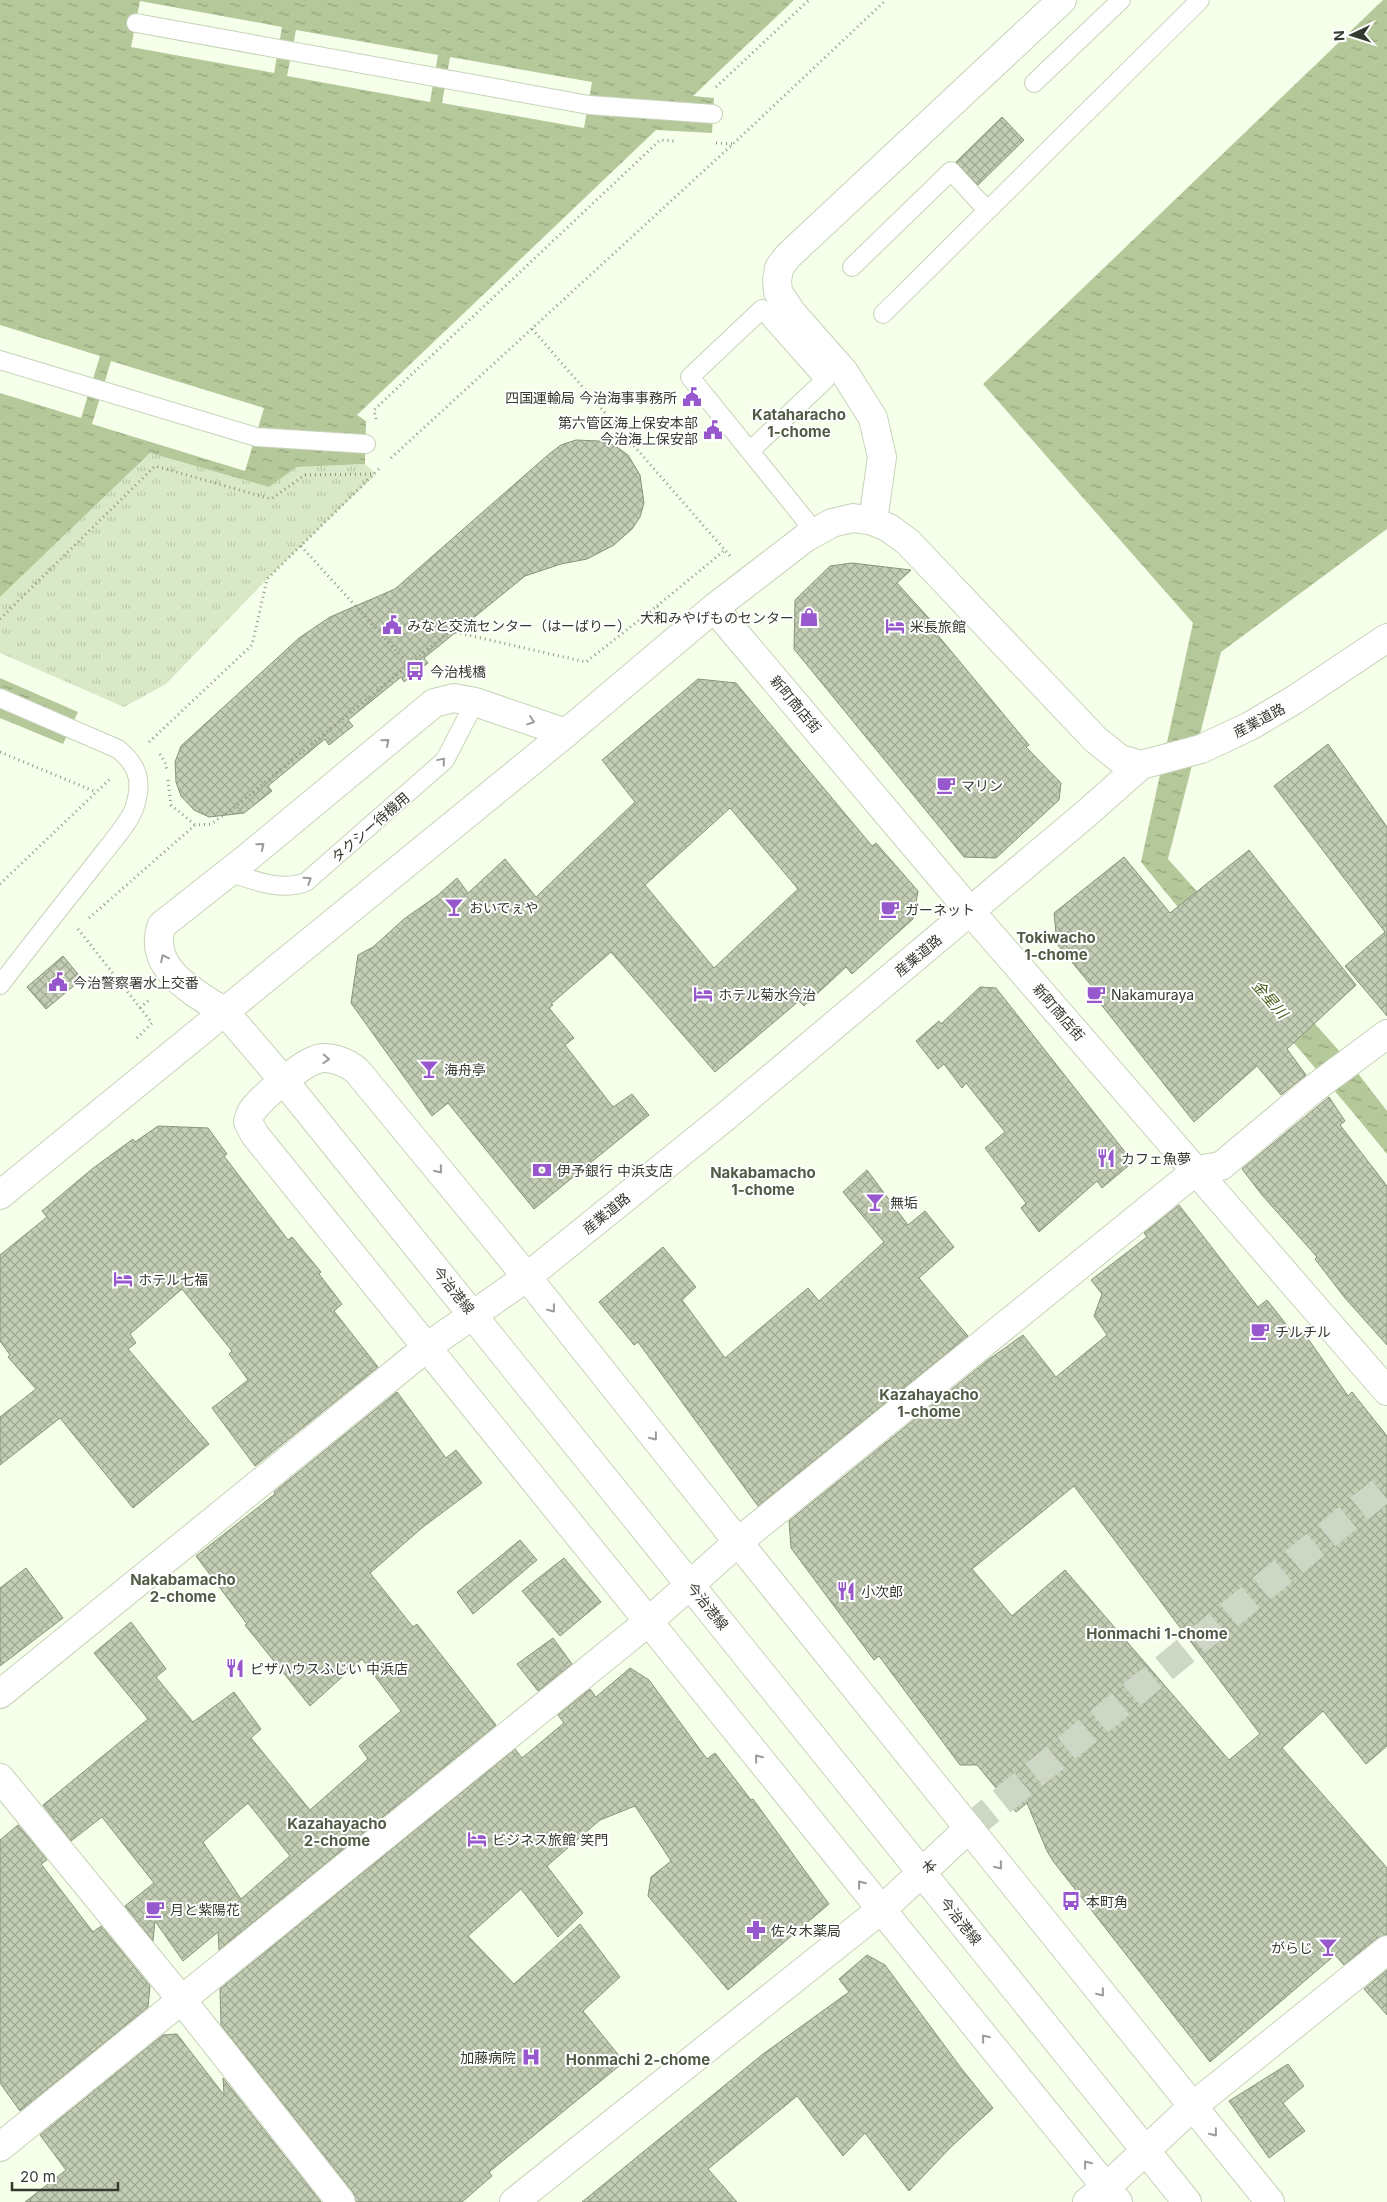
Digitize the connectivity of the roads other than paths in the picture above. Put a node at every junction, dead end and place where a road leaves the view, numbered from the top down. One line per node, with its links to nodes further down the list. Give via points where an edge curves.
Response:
1 (1062, 0): 13 (street, via 788,256 779,268 778,292 792,313 844,372 873,418 882,457)
2 (1121, 0): 5 (lane)
3 (1200, 0): 7 (lane)
4 (136, 23): 6 (lane, via 589,105)
5 (1034, 83)
6 (713, 114)
7 (988, 210): 8 (lane, via 950,171); 9 (lane)
8 (852, 267)
9 (883, 314)
10 (0, 360): 11 (lane, via 256,437)
11 (366, 444)
12 (750, 451): 12 (lane, via 690,377 762,309 825,380); 14 (lane)
13 (873, 521): 14 (street, via 853,518 832,523); 20 (street, via 889,528 926,559 1096,740 1120,759)
14 (815, 532): 15 (street)
15 (714, 608): 19 (street); 22 (street, 新町商店街)
16 (1387, 638): 20 (street, 産業道路, via 1250,726 1201,749)
17 (0, 698): 23 (lane, via 118,749 131,759 138,772 133,810)
18 (475, 702): 19 (street, 今治港線, one-way to 19); 21 (street, 今治港線, one-way to 18, via 434,703 454,698); 21 (lane, タクシー待機用, one-way to 18, via 272,885 293,887 306,882 445,760)
19 (566, 733): 24 (street)
20 (1141, 765): 22 (street, 産業道路)
21 (228, 872): 24 (street, 今治港線, one-way to 21, via 182,986 162,959 157,938 162,925)
22 (970, 910): 27 (street, 新町商店街); 29 (street, 産業道路, via 726,1117)
23 (0, 985)
24 (225, 1012): 26 (street, 今治港線); 28 (street)
25 (1387, 1034): 27 (street, via 1312,1090 1220,1166)
26 (284, 1081): 29 (street, one-way to 29, via 316,1059 350,1064); 30 (street, 今治港線); 31 (street, via 251,1112 248,1122 255,1135)
27 (1197, 1170): 32 (street, 新町商店街); 33 (street)
28 (0, 1196)
29 (527, 1277): 30 (street, 産業道路); 33 (street, one-way to 33)
30 (474, 1315): 31 (street, 産業道路); 34 (street, 今治港線)
31 (427, 1348): 35 (street); 36 (street, 産業道路)
32 (1387, 1391)
33 (738, 1542): 34 (street); 38 (street)
34 (690, 1584): 35 (street); 39 (street, 今治港線)
35 (648, 1622): 40 (street, one-way to 35); 42 (street)
36 (0, 1694)
37 (0, 1778): 42 (street)
38 (969, 1828): 39 (street, 本); 43 (street, one-way to 43)
39 (922, 1872): 40 (street, 本); 45 (street, 今治港線)
40 (885, 1907): 46 (street, one-way to 40); 48 (street, 本)
41 (1387, 1950): 43 (street)
42 (181, 1999): 44 (street); 47 (street)
43 (1192, 2106): 45 (street); 50 (street, one-way to 50)
44 (0, 2147)
45 (1146, 2150): 46 (street); 49 (street, 今治港線)
46 (1103, 2197)
47 (341, 2202)
48 (514, 2202)
49 (1187, 2202)
50 (1270, 2202)

